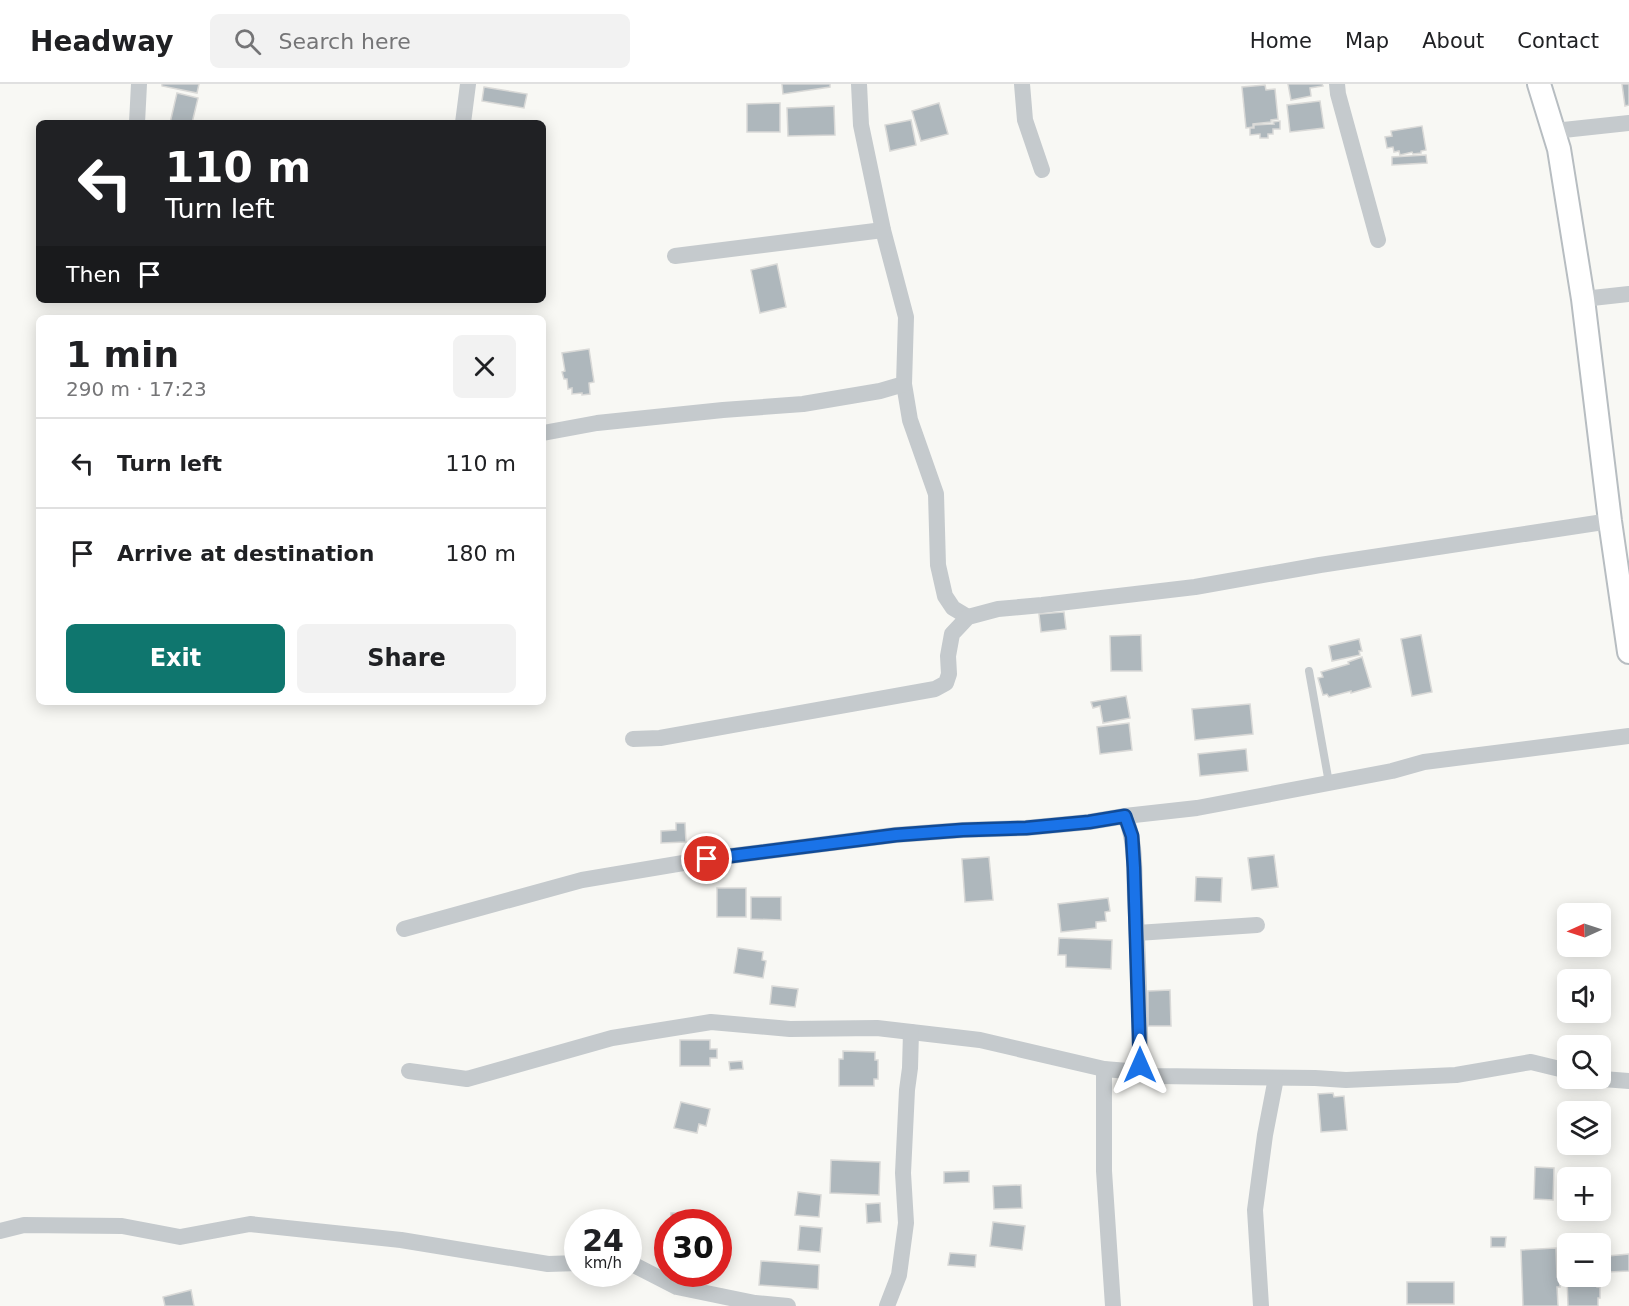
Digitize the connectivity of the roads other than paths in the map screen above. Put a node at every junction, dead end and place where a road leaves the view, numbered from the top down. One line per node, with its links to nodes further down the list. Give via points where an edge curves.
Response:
1 (139, 84): 7 (street)
2 (468, 84): 8 (street)
3 (860, 84): 12 (street, via 861,125)
4 (1022, 84): 11 (street, via 1025,120)
5 (1337, 84): 13 (street)
6 (1539, 84): 10 (main road)
7 (137, 120)
8 (463, 120)
9 (1629, 123): 10 (street)
10 (1554, 131): 16 (main road)
11 (1041, 170)
12 (883, 230): 14 (street); 17 (street, via 906,317)
13 (1378, 240)
14 (675, 256)
15 (1629, 294): 16 (street)
16 (1583, 299): 19 (main road)
17 (904, 384): 18 (street, via 803,404 597,423); 20 (street, via 910,420 936,494 938,565 945,596 953,608)
18 (546, 432)
19 (1611, 521): 20 (street, via 1195,587 998,609); 21 (main road)
20 (968, 617): 24 (street, via 952,634 946,683 935,689 660,738)
21 (1629, 652)
22 (1309, 671): 25 (lane)
23 (1629, 736): 25 (street, via 1424,762)
24 (633, 739)
25 (1329, 783): 26 (street, via 1197,808)
26 (1125, 816): 28 (street, via 1026,828 896,835 707,859 582,880); 29 (street, via 1132,836)
27 (1257, 925): 29 (street)
28 (404, 929)
29 (1137, 933): 34 (street)
30 (911, 1032): 32 (street, via 980,1040); 33 (street, via 877,1028 790,1029 711,1022 612,1038 467,1079); 42 (street, via 903,1173 906,1222 900,1275)
31 (1557, 1068): 35 (street, via 1530,1062 1456,1075 1346,1080)
32 (1104, 1069): 34 (street); 43 (street, via 1104,1171)
33 (408, 1071)
34 (1140, 1072): 35 (street, via 1156,1077)
35 (1276, 1078): 44 (street, via 1255,1210)
36 (1611, 1080): 37 (street)
37 (1629, 1081)
38 (0, 1231): 39 (street, via 24,1225 122,1226 180,1237 250,1224)
39 (564, 1263)
40 (642, 1269): 41 (street, via 677,1287)
41 (788, 1306)
42 (887, 1306)
43 (1113, 1306)
44 (1261, 1306)

